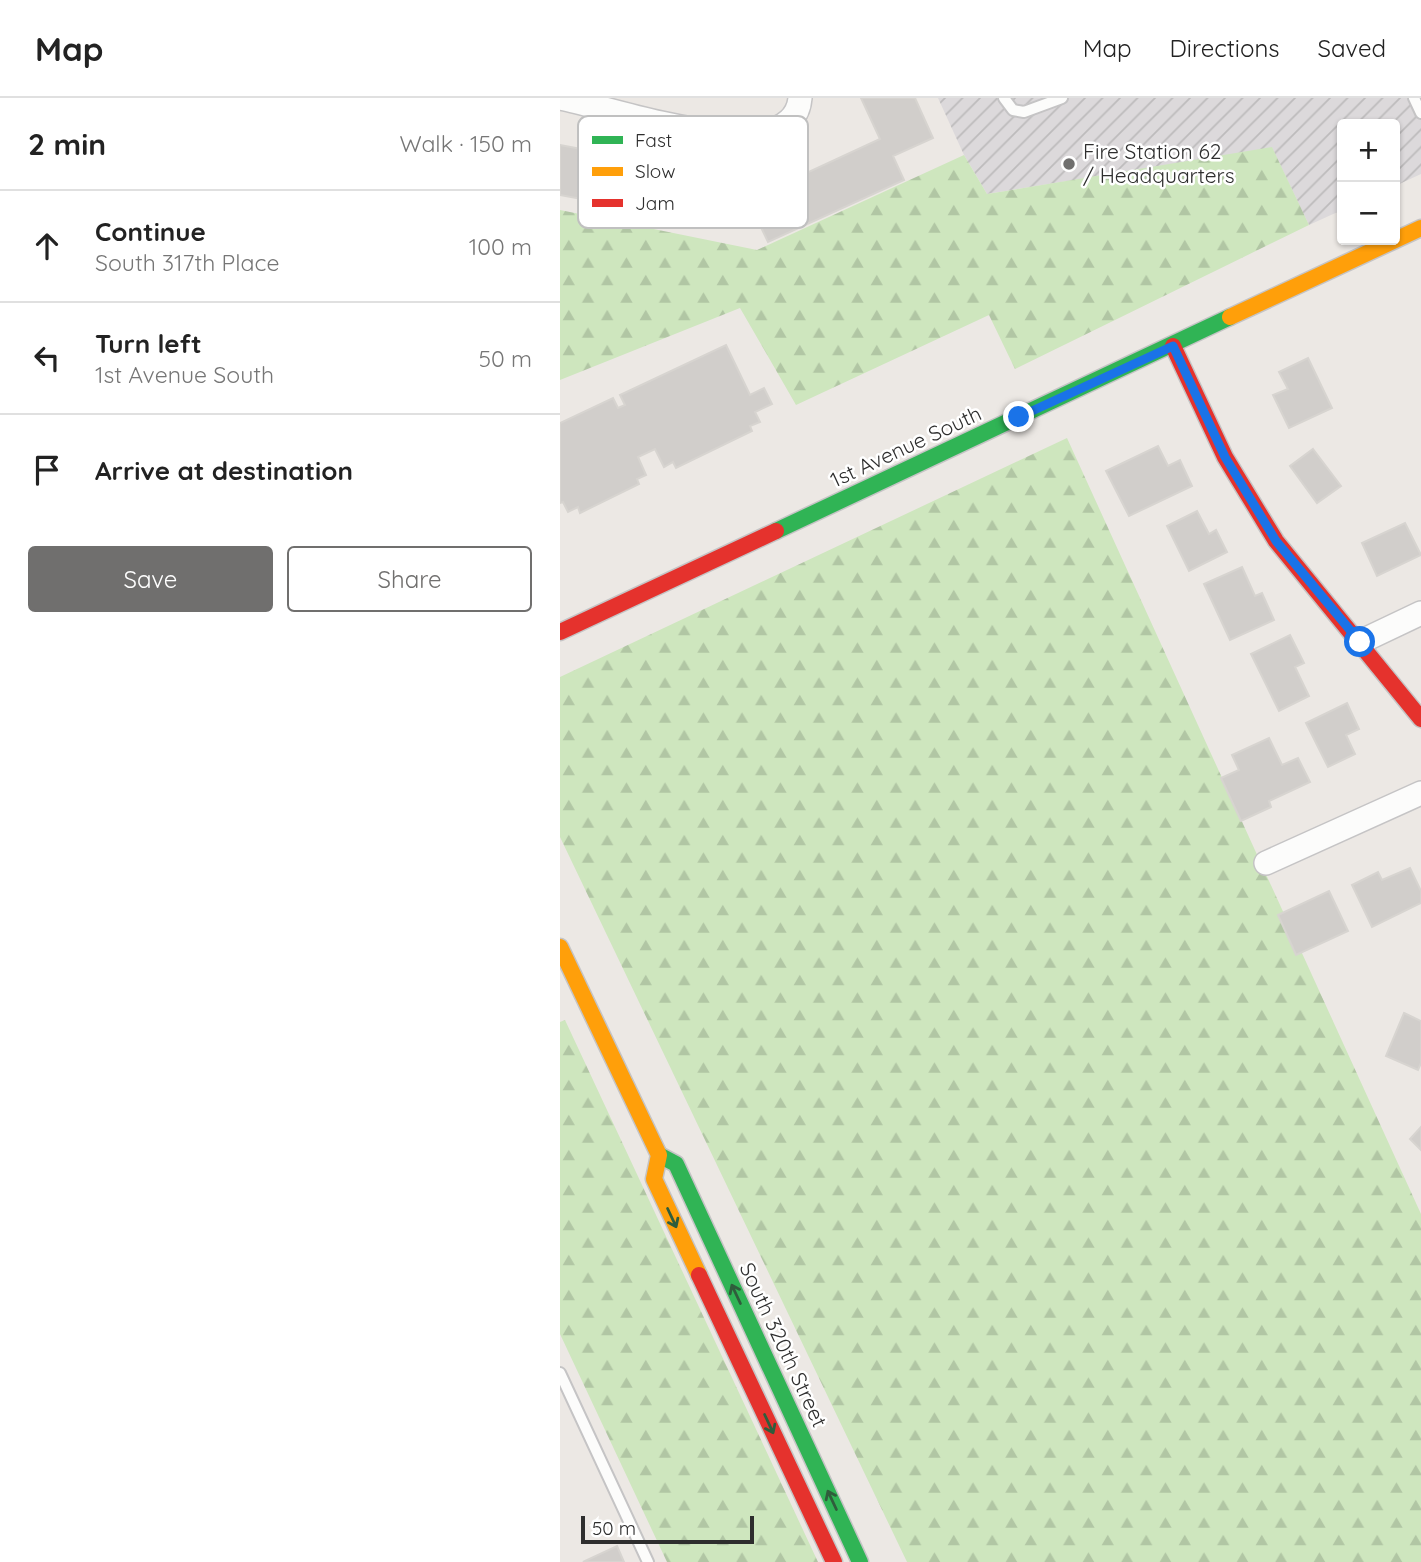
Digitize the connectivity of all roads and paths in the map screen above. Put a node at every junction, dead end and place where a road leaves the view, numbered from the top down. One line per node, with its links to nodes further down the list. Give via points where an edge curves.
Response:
1 (560, 98): 7 (street)
2 (800, 98): 8 (street, via 800,108)
3 (1004, 98): 4 (lane, via 1013,110 1024,111)
4 (1062, 98)
5 (1414, 98): 6 (lane)
6 (1421, 113)
7 (627, 116)
8 (793, 116)
9 (1421, 228): 10 (main road, 1st Avenue South)
10 (1173, 346): 12 (main road, 1st Avenue South); 13 (main road, via 1225,457 1276,541)
11 (1421, 613): 13 (street)
12 (560, 632)
13 (1360, 642): 14 (main road)
14 (1421, 719)
15 (1421, 793): 16 (street)
16 (1266, 863)
17 (560, 947): 18 (main road, South 320th Street)
18 (659, 1154): 21 (main road, South 320th Street, one-way to 21, via 654,1179); 22 (main road, South 320th Street, one-way to 18, via 676,1164)
19 (560, 1373): 20 (lane)
20 (648, 1562)
21 (834, 1562)
22 (860, 1562)

